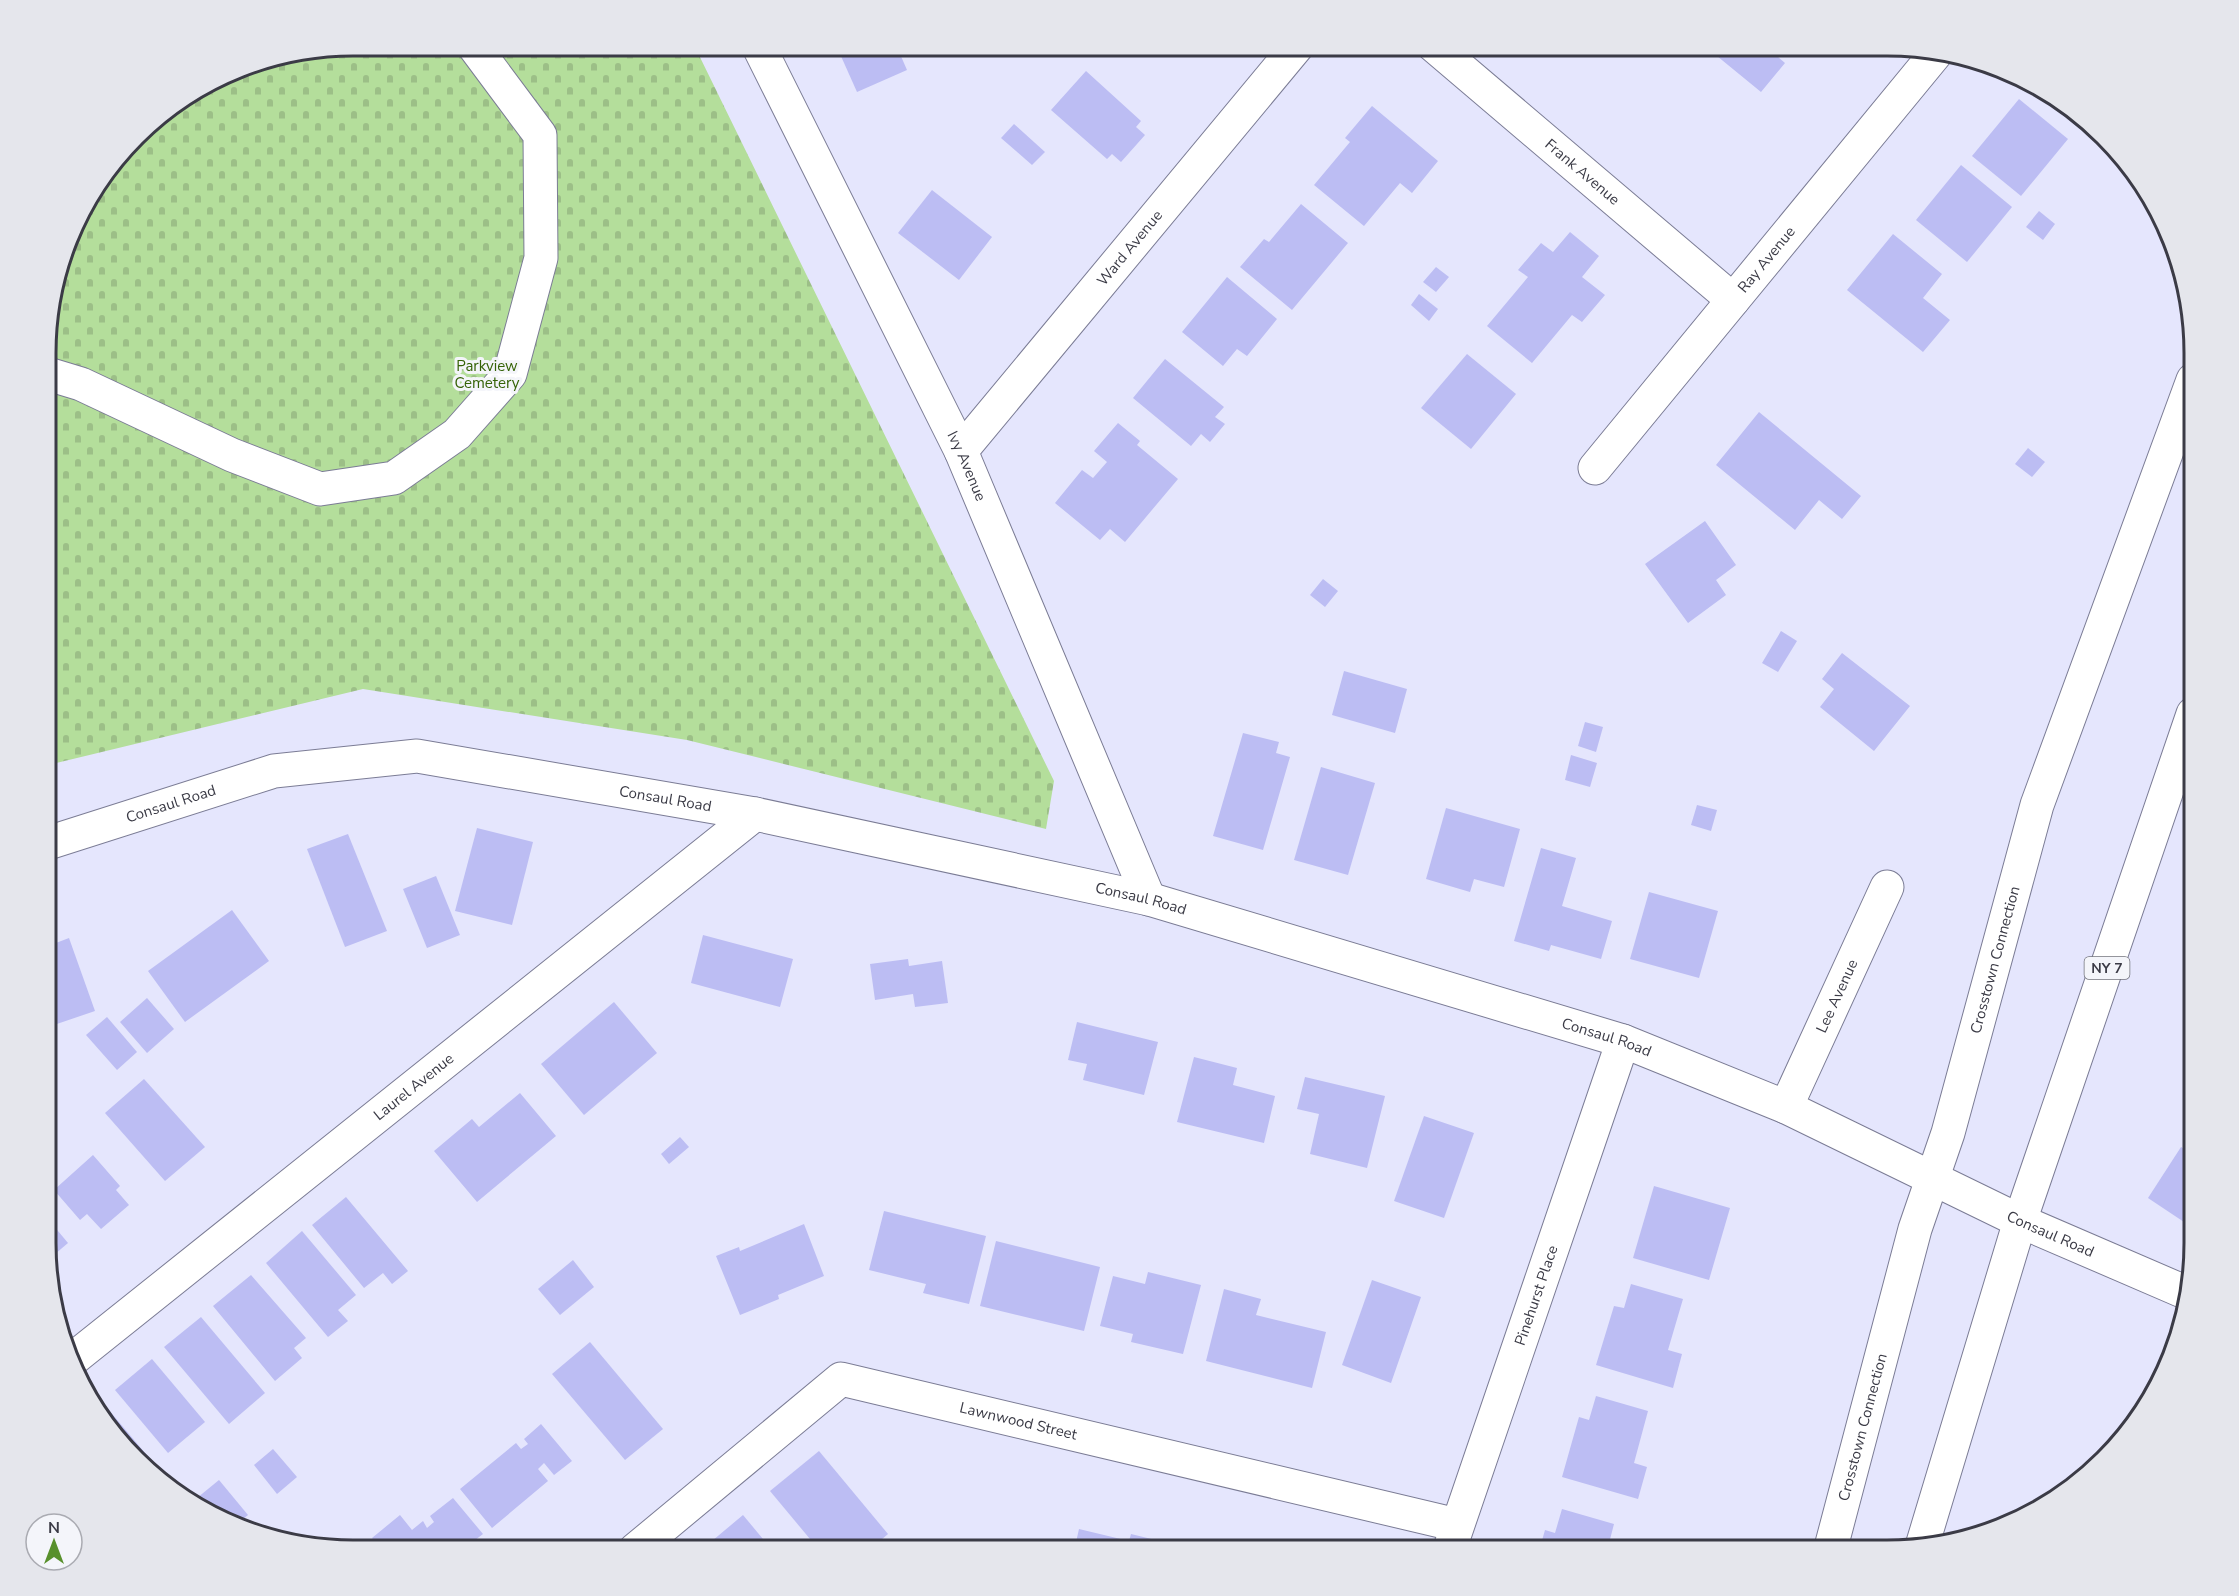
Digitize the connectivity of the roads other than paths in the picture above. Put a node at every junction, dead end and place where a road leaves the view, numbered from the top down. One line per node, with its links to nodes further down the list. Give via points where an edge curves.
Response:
1 (481, 56): 7 (main road, via 540,135 541,258 510,374 457,434 394,478 320,489 232,455 81,384)
2 (764, 56): 9 (main road, Ivy Avenue)
3 (1289, 56): 9 (main road, Ward Avenue)
4 (1446, 56): 6 (main road, Frank Avenue)
5 (1931, 59): 6 (main road, Ray Avenue)
6 (1733, 300): 10 (main road, Ray Avenue)
7 (56, 376)
8 (2184, 405): 18 (main road, Crosstown Connection, via 2037,805)
9 (961, 451): 15 (main road, Ivy Avenue)
10 (1595, 468)
11 (2184, 740): 19 (main road, NY 7)
12 (755, 814): 13 (main road, Consaul Road, via 417,756 274,771); 15 (main road, Consaul Road); 21 (main road, Laurel Avenue)
13 (56, 840)
14 (1887, 887): 17 (main road, Lee Avenue)
15 (1149, 899): 16 (main road, Consaul Road)
16 (1623, 1041): 17 (main road, Consaul Road); 22 (main road, Pinehurst Place)
17 (1786, 1107): 18 (main road, Consaul Road)
18 (1932, 1178): 19 (main road, Consaul Road); 25 (main road, Crosstown Connection)
19 (2020, 1221): 20 (main road, Consaul Road); 23 (main road, NY 7)
20 (2180, 1290)
21 (77, 1355)
22 (1453, 1538): 24 (main road, Lawnwood Street, via 841,1379)
23 (1924, 1538)
24 (648, 1540)
25 (1833, 1540)

